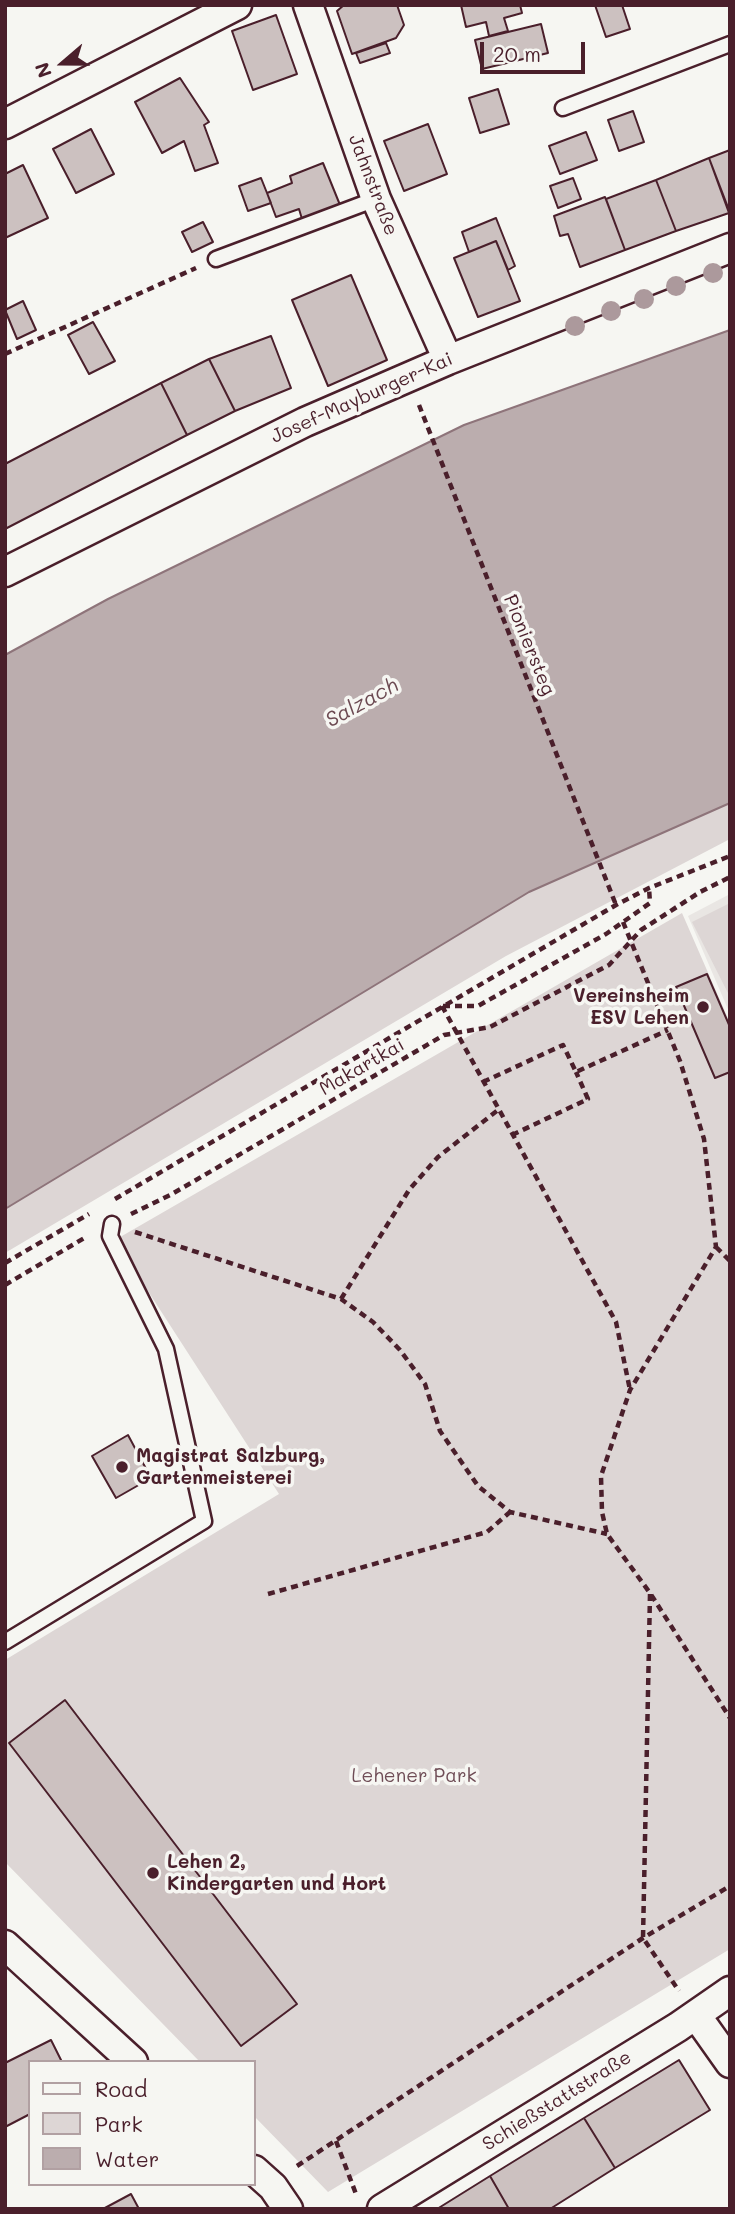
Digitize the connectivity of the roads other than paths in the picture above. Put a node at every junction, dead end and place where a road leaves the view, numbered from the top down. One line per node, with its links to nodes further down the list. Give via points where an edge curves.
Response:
1 (237, 5): 5 (street)
2 (308, 5): 6 (street, Jahnstraße)
3 (730, 44): 4 (lane)
4 (563, 108)
5 (5, 124)
6 (376, 199): 8 (lane); 9 (street, Jahnstraße)
7 (730, 248): 9 (street, Josef-Mayburger-Kai)
8 (216, 259)
9 (448, 360): 10 (street, Josef-Mayburger-Kai, via 305,422)
10 (5, 572)
11 (112, 1224): 12 (lane, via 110,1236 166,1349 204,1521)
12 (5, 1642)
13 (5, 1945): 16 (street)
14 (730, 1991): 15 (street, Schießstattstraße)
15 (696, 2015): 17 (street); 19 (street, Schießstattstraße)
16 (132, 2060)
17 (730, 2063)
18 (256, 2172): 20 (street)
19 (370, 2205)
20 (288, 2209)

